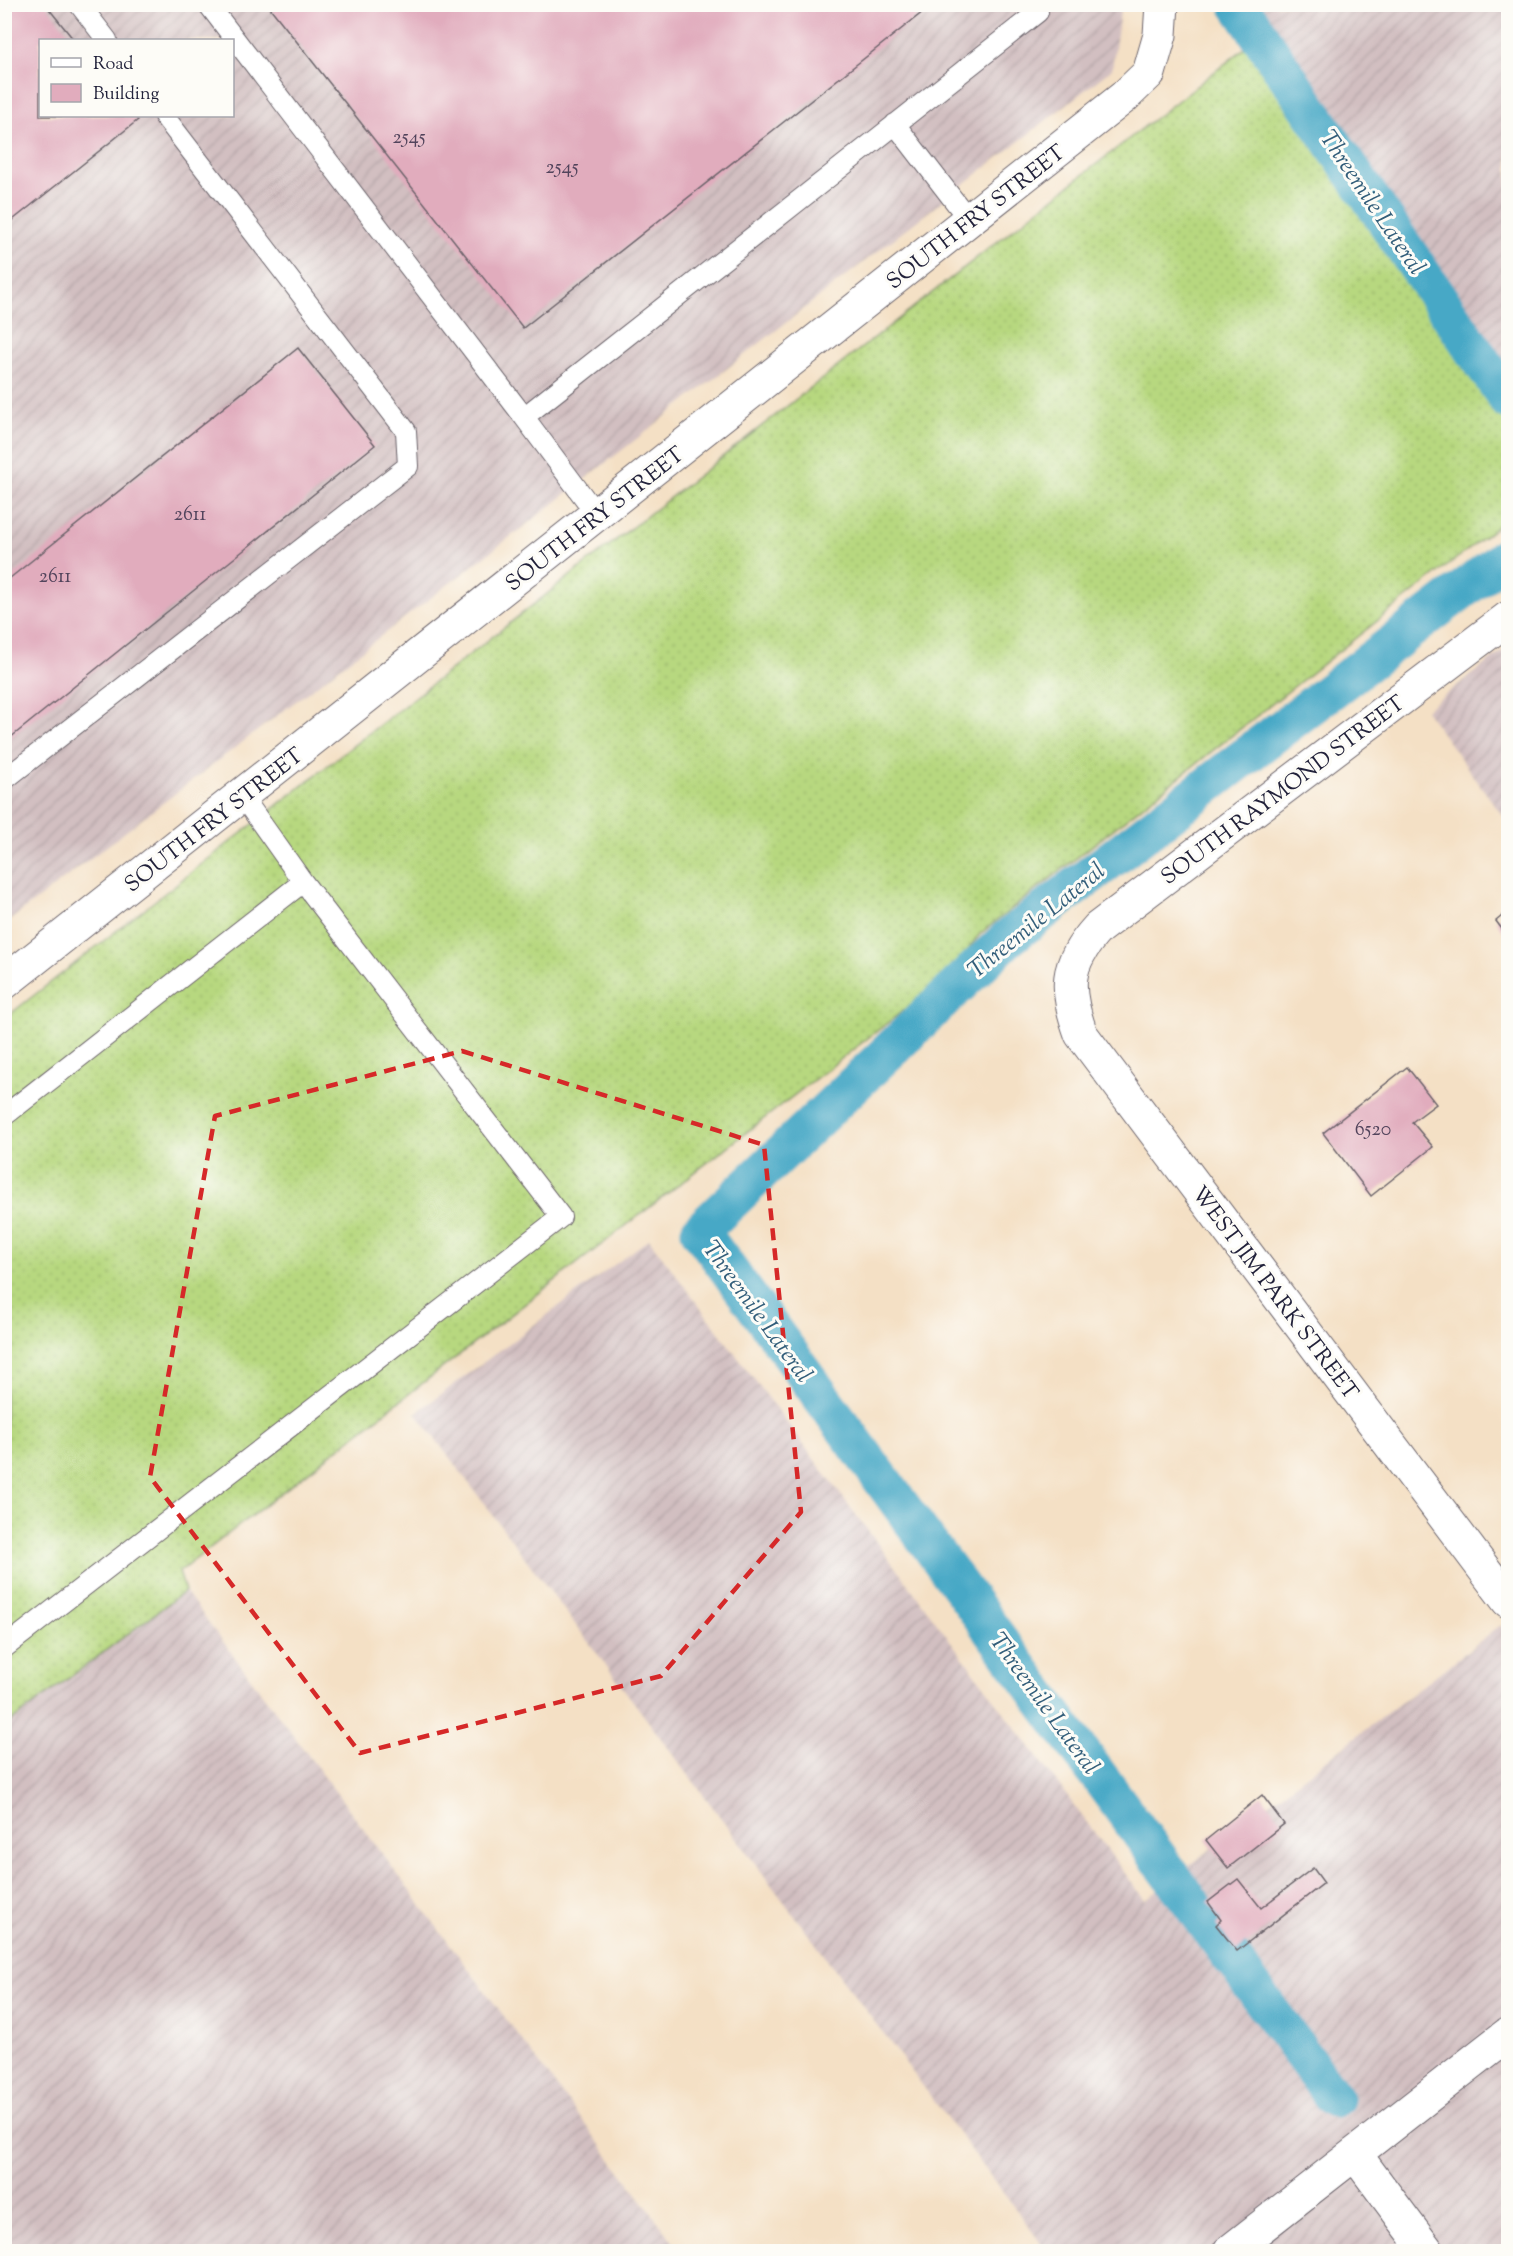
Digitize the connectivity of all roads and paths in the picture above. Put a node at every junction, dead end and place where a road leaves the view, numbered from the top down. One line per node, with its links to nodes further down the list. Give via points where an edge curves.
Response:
1 (79, 4): 5 (lane)
2 (208, 4): 9 (lane)
3 (1038, 12): 7 (lane)
4 (1161, 20): 8 (street, SOUTH FRY STREET, via 1149,73)
5 (106, 39)
6 (165, 117): 12 (lane, via 406,431 408,466)
7 (895, 124): 8 (lane); 9 (lane)
8 (969, 220): 10 (street, SOUTH FRY STREET)
9 (524, 417): 10 (lane)
10 (597, 515): 13 (street, SOUTH FRY STREET)
11 (1509, 618): 15 (street, SOUTH RAYMOND STREET, via 1098,928 1082,946)
12 (4, 780)
13 (242, 796): 14 (lane); 16 (street, SOUTH FRY STREET)
14 (303, 882): 17 (lane); 19 (lane, via 561,1217)
15 (1071, 972): 18 (street, WEST JIM PARK STREET, via 1070,1002 1081,1034)
16 (4, 983)
17 (4, 1116)
18 (1509, 1601)
19 (4, 1648)
20 (1509, 2034): 21 (street)
21 (1355, 2154): 22 (street); 23 (street)
22 (1229, 2252)
23 (1428, 2252)

